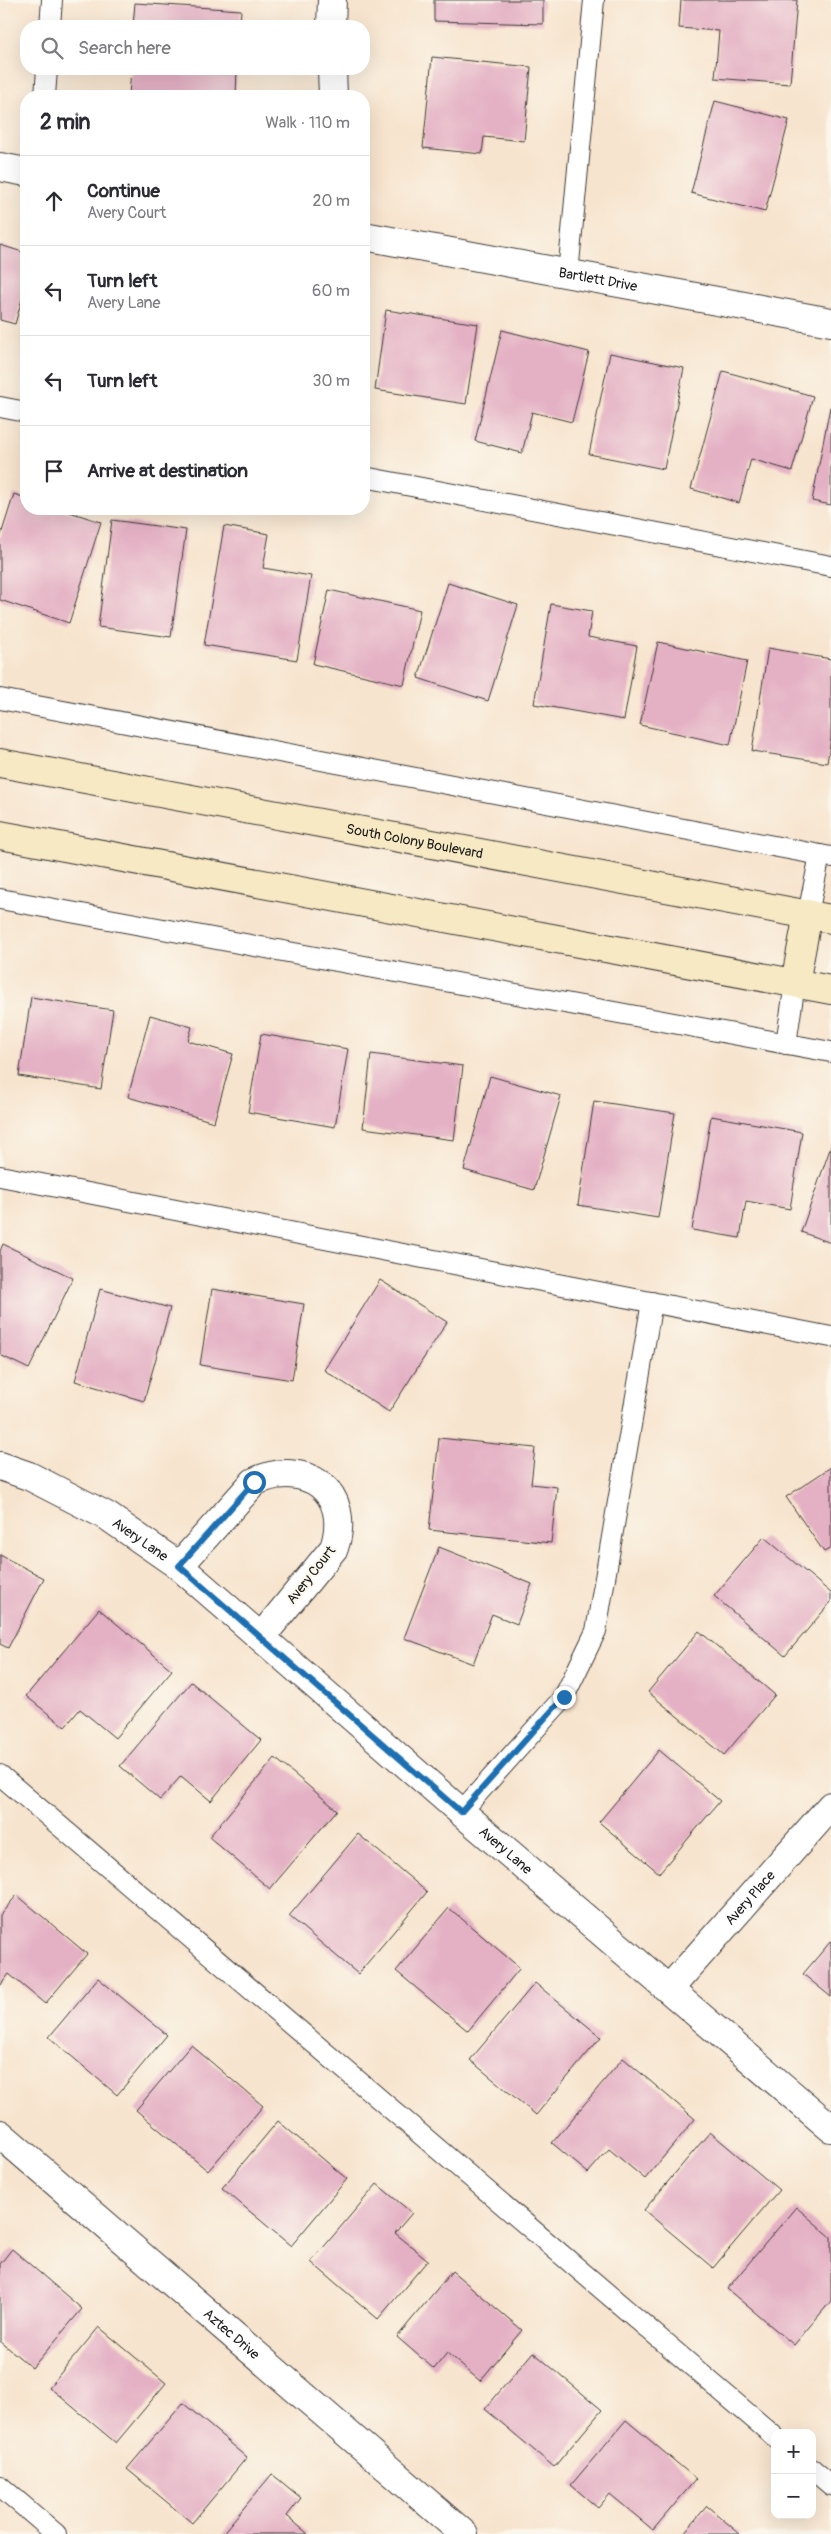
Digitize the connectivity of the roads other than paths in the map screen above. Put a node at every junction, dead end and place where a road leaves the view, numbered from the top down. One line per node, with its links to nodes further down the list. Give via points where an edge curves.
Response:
1 (52, 0): 4 (lane)
2 (332, 0): 5 (street)
3 (594, 0): 13 (lane)
4 (50, 20)
5 (331, 20)
6 (47, 75): 8 (lane)
7 (332, 75): 9 (street)
8 (45, 90)
9 (333, 90)
10 (0, 167): 11 (street)
11 (20, 171)
12 (370, 237): 13 (street, Bartlett Drive)
13 (568, 274): 14 (street, Bartlett Drive)
14 (831, 322)
15 (0, 407): 16 (lane)
16 (20, 411)
17 (370, 478): 18 (lane)
18 (831, 566)
19 (0, 699): 22 (lane)
20 (0, 763): 24 (main road, South Colony Boulevard)
21 (0, 836): 25 (main road)
22 (825, 856): 24 (lane)
23 (0, 899): 27 (lane)
24 (819, 916): 25 (main road)
25 (795, 983): 26 (main road); 27 (lane)
26 (831, 990)
27 (786, 1044): 28 (lane)
28 (831, 1052)
29 (0, 1176): 30 (lane)
30 (652, 1302): 31 (lane); 37 (lane, via 596,1631 564,1697)
31 (831, 1337)
32 (0, 1466): 33 (street, Avery Lane, via 30,1476 107,1516)
33 (179, 1566): 34 (street, Avery Lane); 34 (street, Avery Court, via 254,1482 287,1472 305,1476 320,1485 332,1498 339,1514 340,1531 334,1548)
34 (262, 1636): 37 (street, Avery Lane)
35 (0, 1775): 41 (lane)
36 (831, 1806): 38 (street, Avery Place)
37 (461, 1812): 38 (street, Avery Lane)
38 (669, 1989): 39 (street, Avery Lane)
39 (831, 2128)
40 (0, 2134): 46 (street, Aztec Drive)
41 (771, 2434)
42 (816, 2472): 43 (lane)
43 (831, 2485)
44 (0, 2486): 45 (lane)
45 (56, 2534)
46 (464, 2534)

